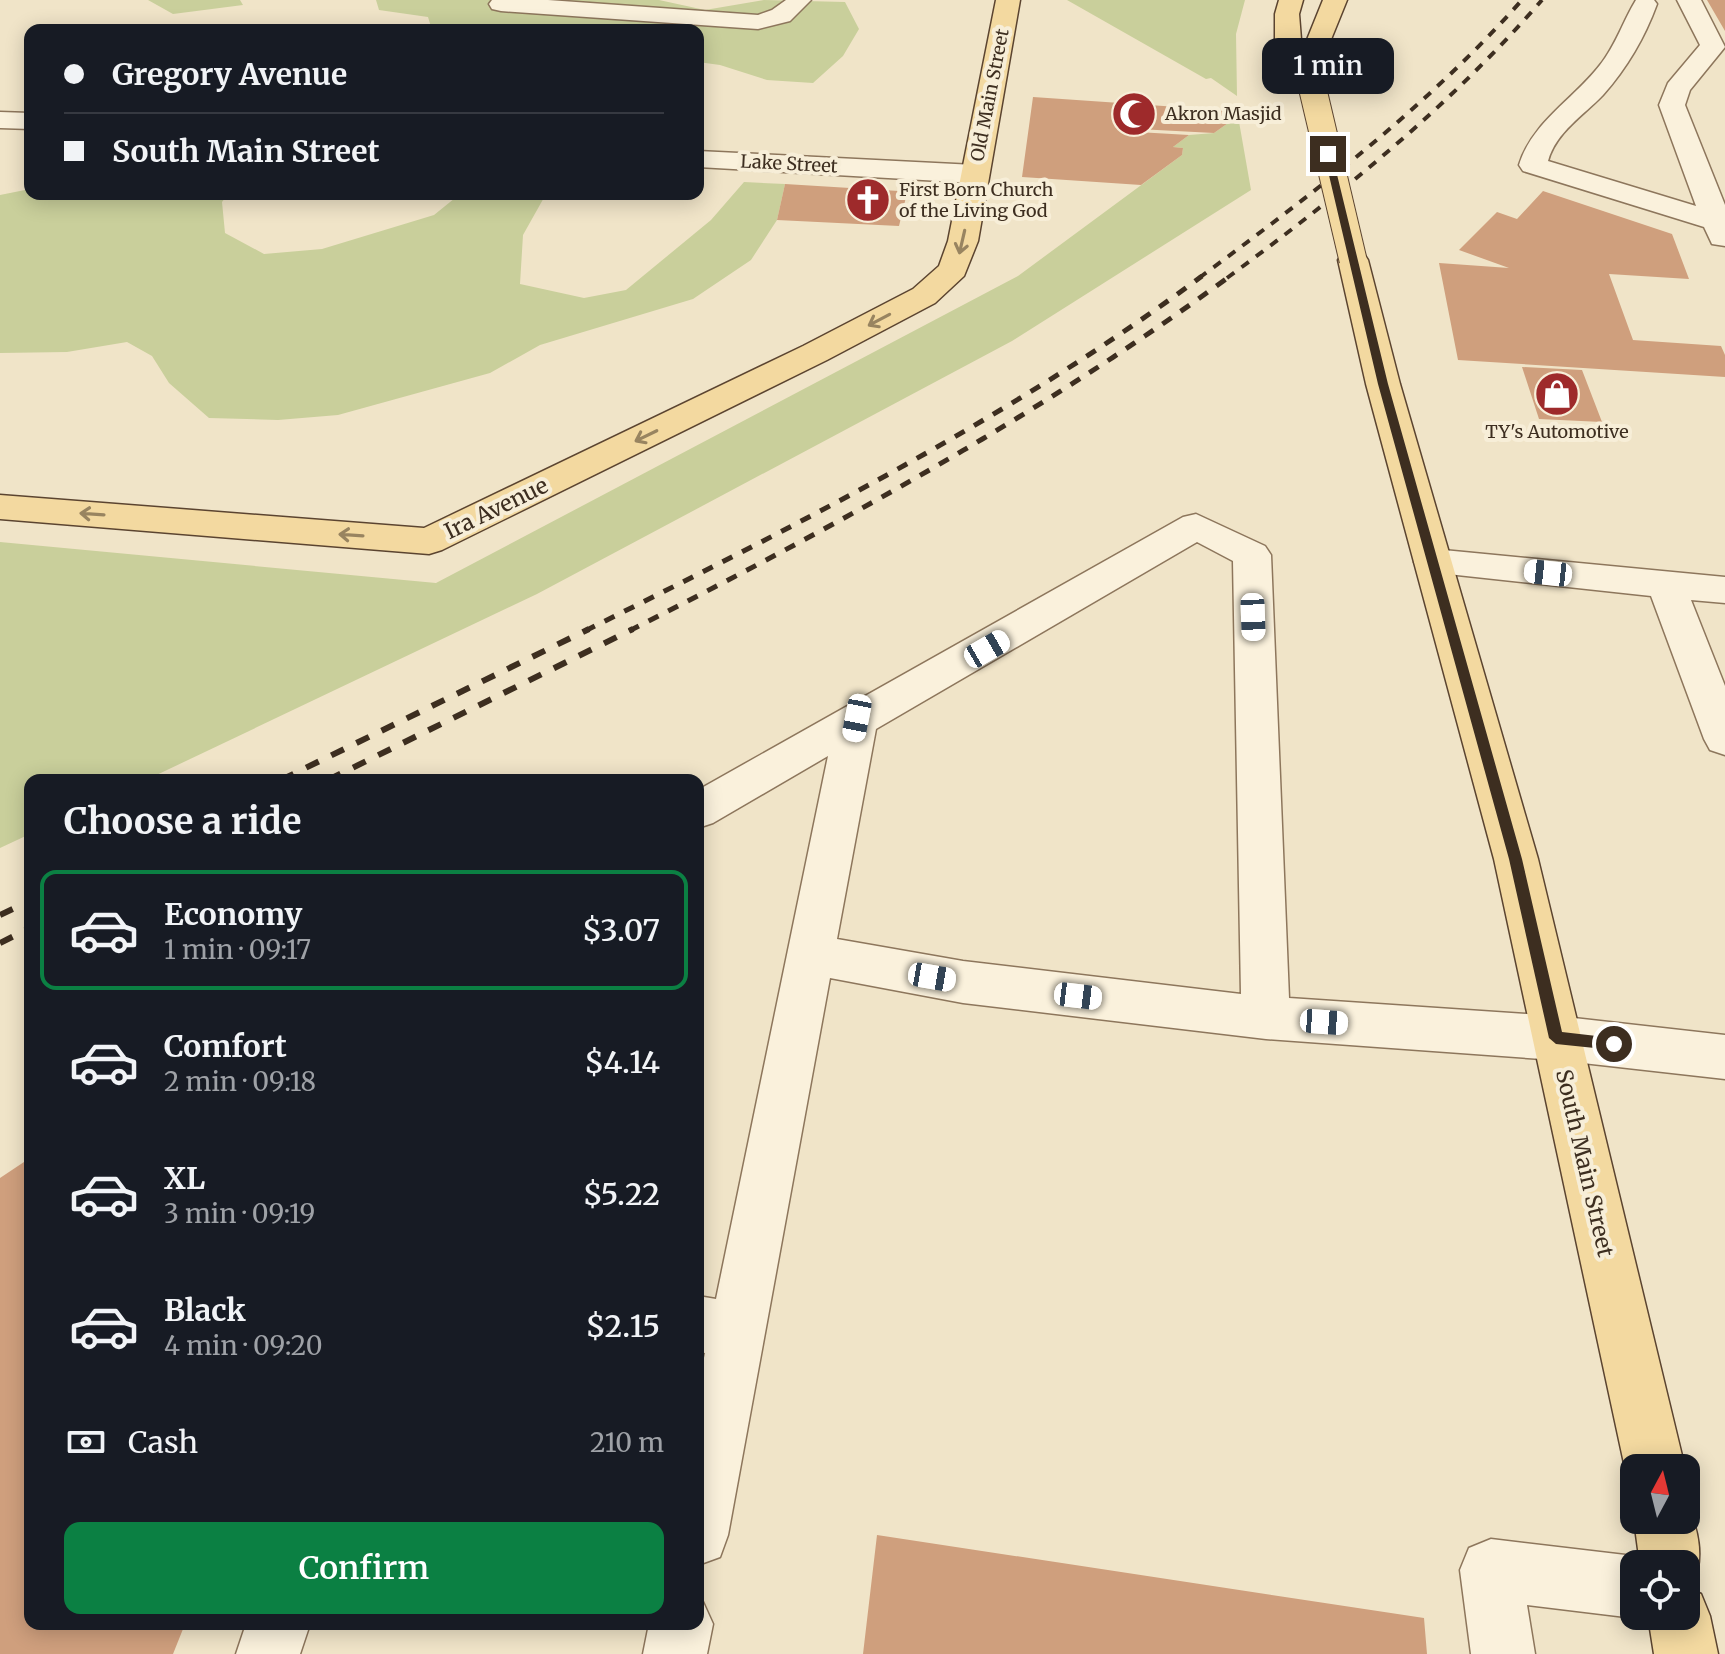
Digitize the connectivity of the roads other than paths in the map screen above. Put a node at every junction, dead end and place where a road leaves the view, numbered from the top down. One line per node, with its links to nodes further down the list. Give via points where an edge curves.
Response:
1 (799, 0): 6 (street, via 792,10 758,22)
2 (1008, 0): 12 (main road, Old Main Street)
3 (1291, 0): 8 (main road, South Main Street, via 1288,53)
4 (1335, 0): 8 (main road)
5 (1689, 0): 13 (street, via 1713,46 1677,89 1672,105)
6 (501, 4)
7 (1645, 4): 13 (street, via 1621,55 1535,148 1533,165)
8 (1308, 69): 16 (main road, South Main Street, bridge, via 1383,384)
9 (0, 120): 10 (street)
10 (24, 121)
11 (704, 159): 12 (street, Lake Street)
12 (975, 174): 14 (main road, Old Main Street, one-way to 14, via 958,259)
13 (1720, 232)
14 (945, 280): 15 (main road, Ira Avenue, one-way to 15, via 815,353 429,541)
15 (0, 507)
16 (1433, 562): 17 (street); 24 (main road, South Main Street, via 1516,859)
17 (1666, 585): 18 (street); 20 (street)
18 (1725, 590)
19 (857, 718): 21 (street); 22 (street); 23 (street, via 987,649 1196,526 1252,555)
20 (1725, 739)
21 (704, 807)
22 (811, 954): 23 (street, via 963,982); 26 (street)
23 (1266, 1018): 24 (street)
24 (1556, 1038): 25 (street); 27 (main road, South Main Street)
25 (1725, 1057)
26 (718, 1327): 28 (street)
27 (1652, 1454)
28 (704, 1473)
29 (1620, 1585): 35 (street, via 1491,1570)
30 (276, 1630): 33 (street)
31 (680, 1630): 34 (street)
32 (1682, 1630): 36 (main road)
33 (268, 1654)
34 (675, 1654)
35 (1503, 1654)
36 (1686, 1654)

